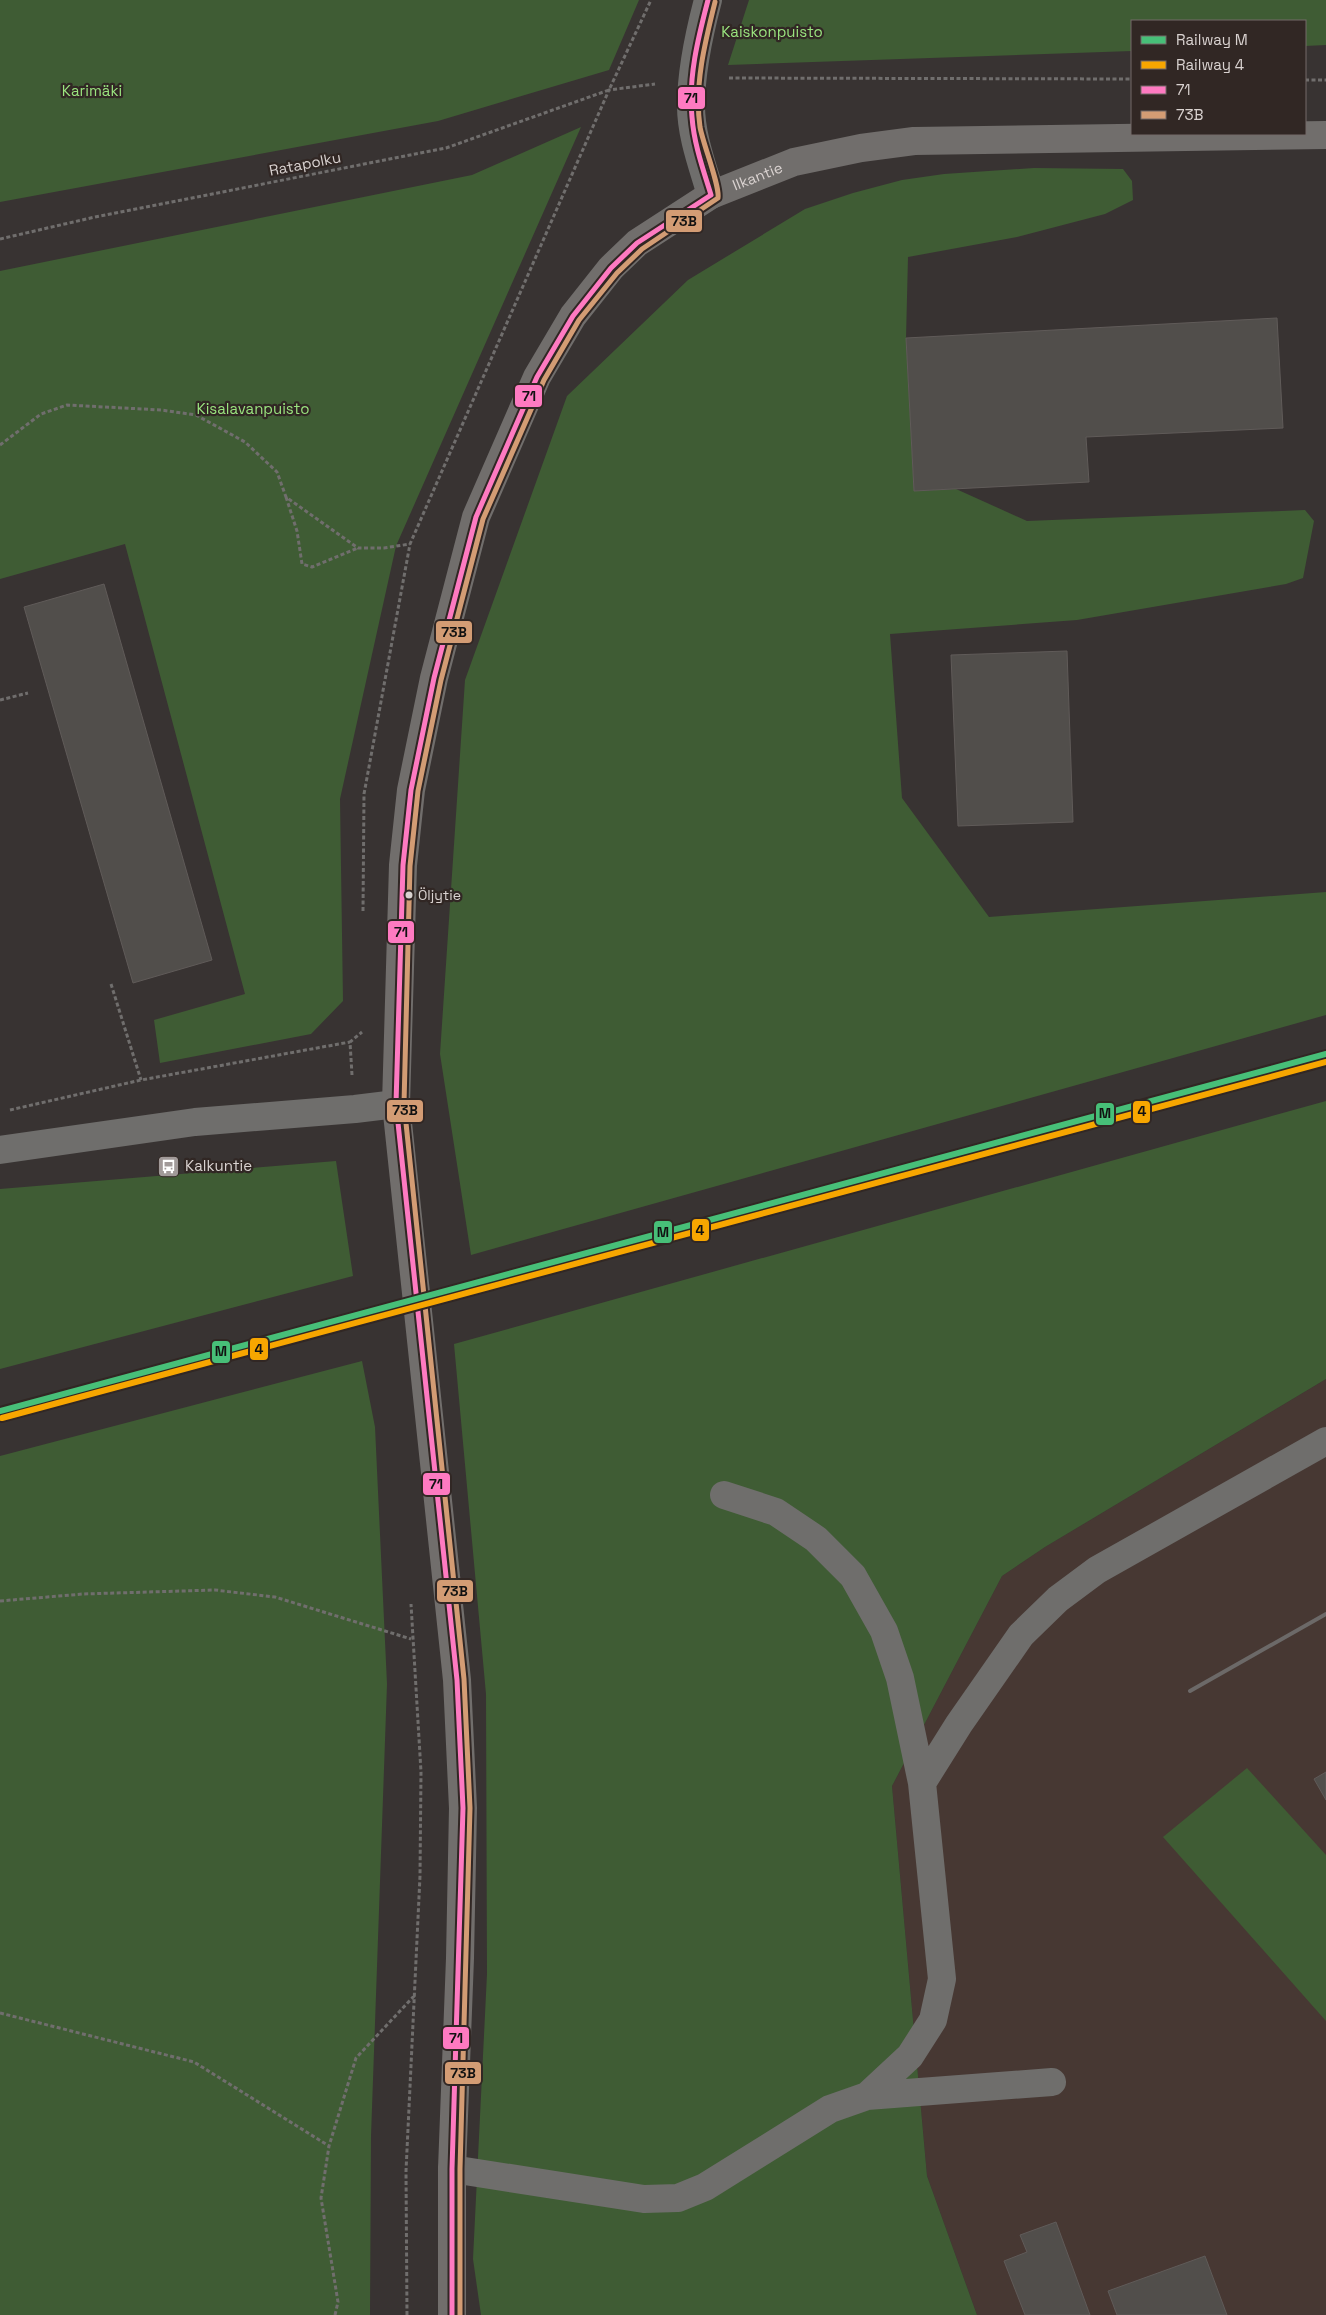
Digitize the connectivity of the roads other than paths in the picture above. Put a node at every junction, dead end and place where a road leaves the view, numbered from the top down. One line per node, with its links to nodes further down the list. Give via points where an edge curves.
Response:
1 (708, 0): 3 (street, via 698,40 691,106 694,131)
2 (1326, 135): 3 (main road, Ilkantie, via 914,141 794,162)
3 (711, 195): 4 (main road, Ilkantie, via 637,243 611,268 574,316 537,377 476,517 434,678 411,790 403,865)
4 (396, 1104): 5 (street, via 195,1122); 11 (main road, via 457,1680 463,1808)
5 (0, 1150)
6 (1326, 1442): 8 (street, via 1097,1570 1058,1599 1021,1635)
7 (724, 1495): 8 (street, via 776,1512 816,1539 853,1576 884,1630 900,1678)
8 (922, 1783): 10 (street, via 942,1979 933,2020 910,2056)
9 (1052, 2082): 10 (street)
10 (867, 2096): 11 (street, via 830,2109 705,2187 678,2198 644,2199)
11 (452, 2170): 12 (main road)
12 (452, 2315)

